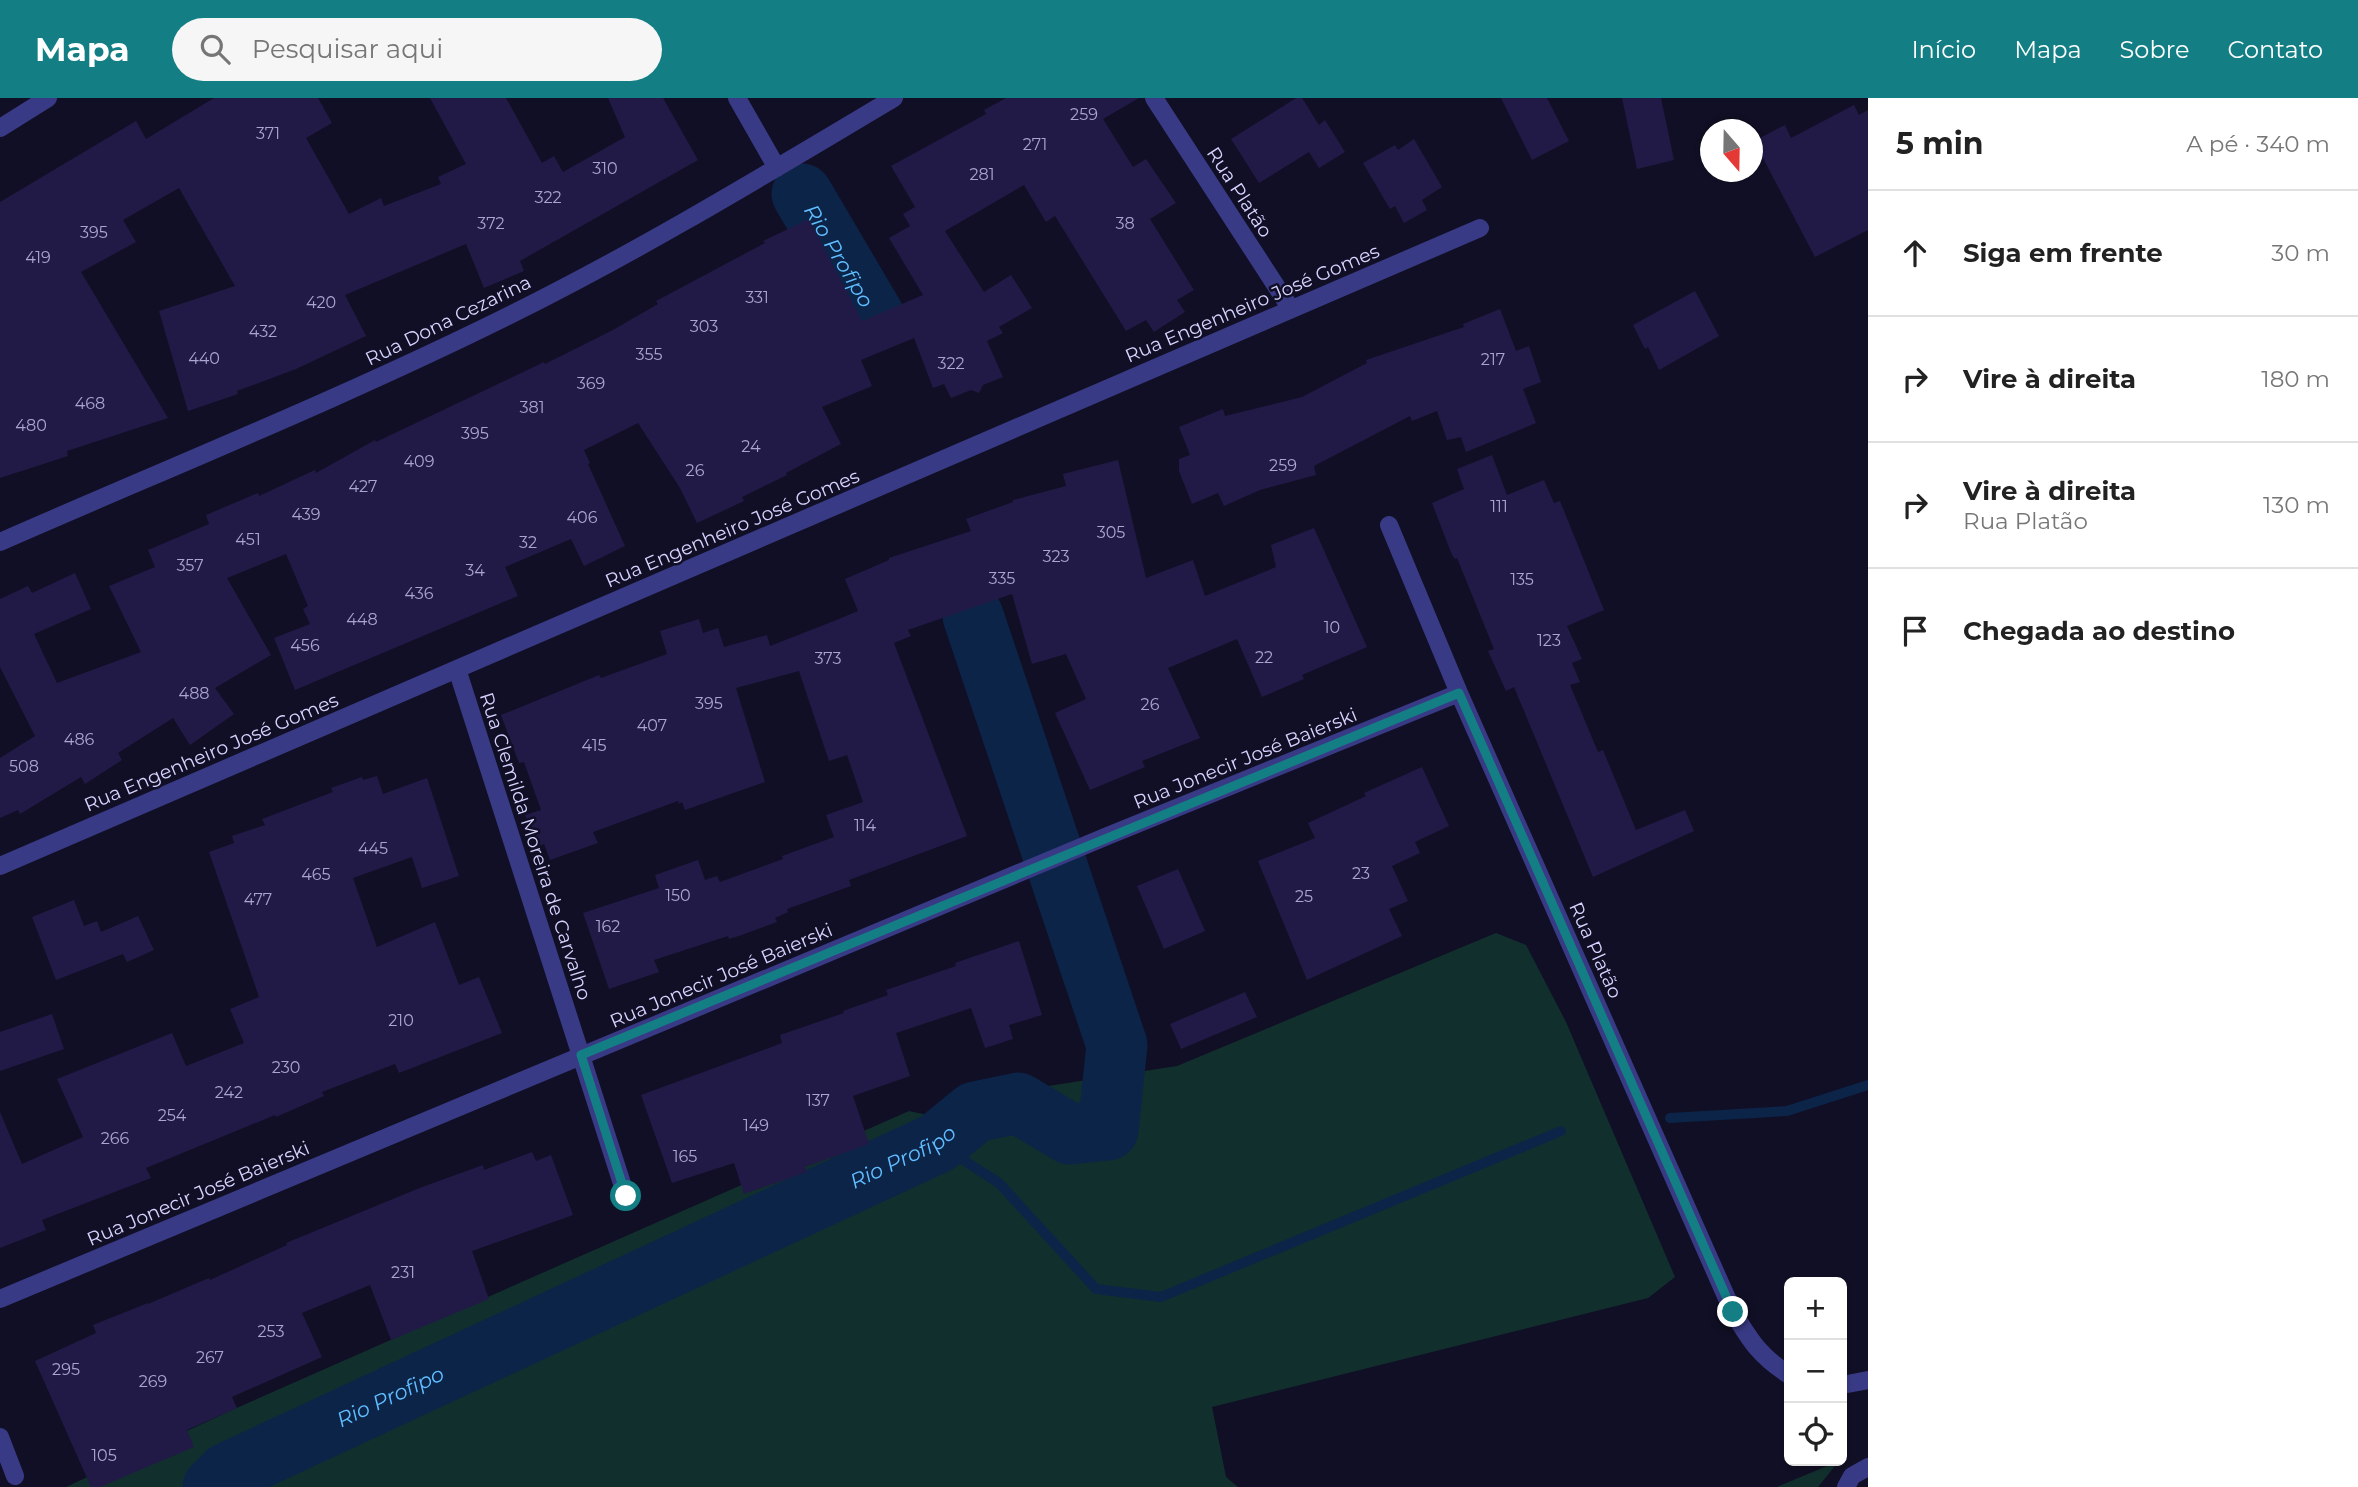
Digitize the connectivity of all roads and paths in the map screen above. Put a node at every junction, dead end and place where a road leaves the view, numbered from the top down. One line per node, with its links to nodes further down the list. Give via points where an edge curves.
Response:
1 (48, 98): 5 (street)
2 (737, 98): 6 (street)
3 (894, 98): 6 (street, Rua Dona Cezarina)
4 (1154, 98): 8 (street, Rua Platão)
5 (0, 128)
6 (777, 168): 10 (street, Rua Dona Cezarina, via 604,267 425,357)
7 (1480, 228): 8 (street, Rua Engenheiro José Gomes)
8 (1291, 309): 11 (street, Rua Engenheiro José Gomes)
9 (1389, 525): 12 (street, Rua Platão)
10 (0, 541)
11 (457, 669): 13 (street, Rua Engenheiro José Gomes); 14 (street, Rua Clemilda Moreira de Carvalho)
12 (1459, 693): 14 (street, Rua Jonecir José Baierski); 17 (street, Rua Platão, via 1733,1312 1753,1345)
13 (0, 866)
14 (581, 1055): 15 (street, Rua Clemilda Moreira de Carvalho); 16 (street, Rua Jonecir José Baierski)
15 (626, 1196)
16 (0, 1299)
17 (1784, 1372)
18 (1868, 1380): 19 (street)
19 (1847, 1384)
20 (0, 1437): 22 (street)
21 (1868, 1467): 23 (street, via 1852,1476)
22 (15, 1476)
23 (1846, 1487)

